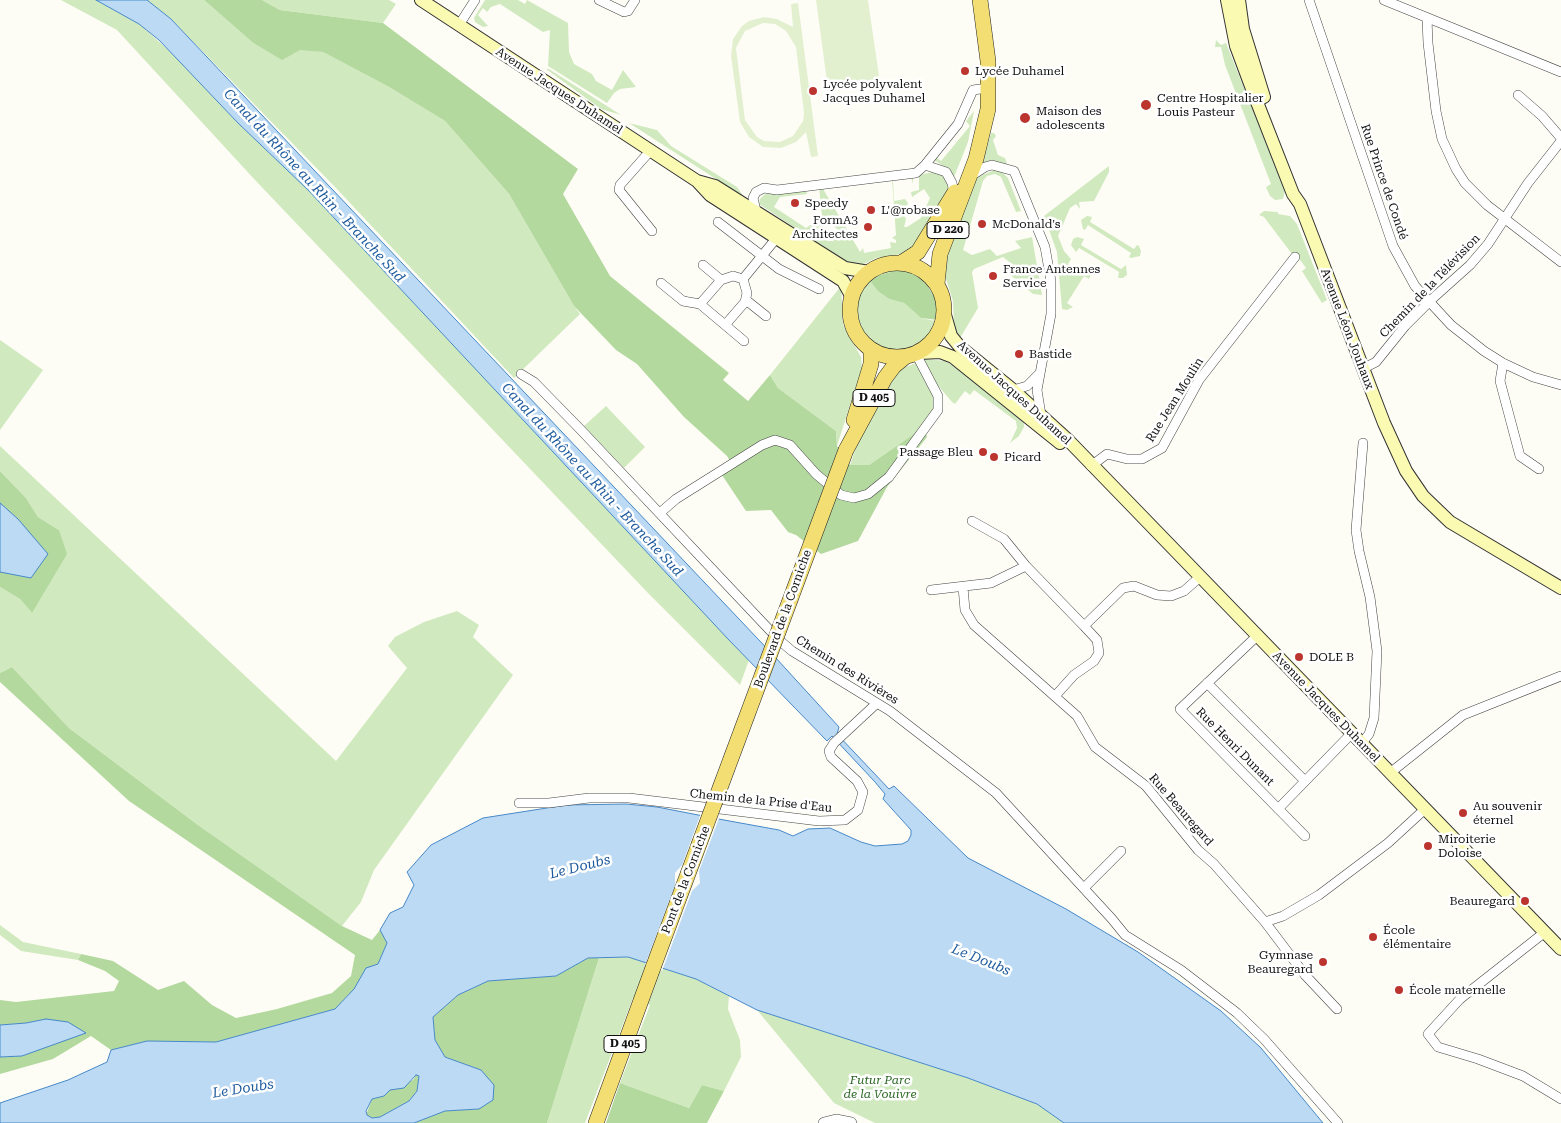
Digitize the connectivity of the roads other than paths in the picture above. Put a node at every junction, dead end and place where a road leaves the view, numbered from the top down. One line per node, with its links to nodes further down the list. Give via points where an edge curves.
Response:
1 (421, 0): 12 (main road, Avenue Jacques Duhamel)
2 (475, 0): 12 (street)
3 (599, 0): 4 (street, via 624,12)
4 (635, 0)
5 (972, 0): 14 (main road, D 220)
6 (980, 0): 19 (main road, D 220, via 988,61 988,105 981,143)
7 (1227, 0): 22 (main road, Avenue Léon Jouhaux, via 1236,46 1293,194)
8 (1239, 0): 22 (main road, via 1252,60)
9 (1309, 0): 41 (street, Rue Prince de Condé, via 1393,246 1415,286)
10 (1384, 0): 11 (street)
11 (1427, 18): 13 (street); 24 (street, via 1436,111 1448,154 1465,184)
12 (459, 25): 17 (main road, Avenue Jacques Duhamel)
13 (1561, 72)
14 (980, 89): 18 (street, via 973,90 958,124); 21 (main road, D 220, via 975,136)
15 (1518, 95): 16 (street)
16 (1561, 139): 24 (street, Chemin de la Télévision)
17 (650, 150): 20 (main road, Avenue Jacques Duhamel); 26 (street, via 618,190)
18 (925, 165): 21 (street, via 946,172); 23 (street, via 916,173 777,190 764,188 753,198)
19 (968, 178): 37 (main road, D 220, via 941,249); 52 (street, via 992,166 1014,171 1039,232 1050,272 1050,328)
20 (697, 181): 23 (main road, Avenue Jacques Duhamel, via 715,186); 27 (main road, Avenue Jacques Duhamel, via 710,195)
21 (954, 193): 31 (main road, D 220, via 918,252)
22 (1300, 204): 50 (main road, Avenue Léon Jouhaux)
23 (757, 214): 27 (main road, Avenue Jacques Duhamel)
24 (1505, 218): 30 (street); 41 (street, Chemin de la Télévision, via 1470,265)
25 (718, 222): 28 (street)
26 (652, 231)
27 (779, 234): 28 (street); 33 (main road, Avenue Jacques Duhamel, via 845,268); 39 (main road, Avenue Jacques Duhamel, via 843,282)
28 (762, 256): 34 (street); 38 (street, via 779,269)
29 (1295, 257): 58 (street, Rue Jean Moulin, via 1199,380 1162,448 1142,459 1107,454)
30 (1561, 262)
31 (901, 263): 33 (main road, via 883,265); 37 (main road, via 920,268)
32 (703, 265): 35 (street)
33 (870, 272): 39 (main road, via 858,283)
34 (743, 279): 35 (street, via 733,276); 40 (street, via 748,290)
35 (721, 280): 42 (street)
36 (661, 283): 42 (street, via 683,301)
37 (937, 284): 43 (main road, via 943,297)
38 (819, 289)
39 (852, 297): 47 (main road, via 853,326 858,337)
40 (746, 300): 44 (street); 45 (street)
41 (1429, 302): 49 (street, Rue Prince de Condé, via 1467,339); 50 (street, Chemin de la Télévision, via 1376,362)
42 (700, 304): 45 (street)
43 (945, 315): 48 (main road, via 938,335 928,347); 54 (main road, Avenue Jacques Duhamel, via 951,336 960,347)
44 (766, 316)
45 (726, 325): 46 (street)
46 (744, 341)
47 (871, 350): 48 (main road, via 885,356); 57 (main road, Boulevard de la Corniche / D 405, via 871,364)
48 (913, 355): 55 (main road, Avenue Jacques Duhamel, via 940,352 953,357); 57 (main road, Boulevard de la Corniche / D 405, via 890,370); 60 (street, via 938,396 938,410 888,477 868,494 854,498 841,495 816,474 790,445 775,440 676,499)
49 (1503, 363): 53 (street, Rue Prince de Condé); 59 (street, via 1500,381 1520,456)
50 (1362, 369): 65 (main road, Avenue Léon Jouhaux, via 1399,459 1423,496 1462,530)
51 (521, 374): 60 (street, Chemin des Rivières, via 534,382)
52 (1039, 374): 54 (street, via 1027,386); 55 (street)
53 (1561, 385)
54 (1014, 390): 55 (main road, Avenue Jacques Duhamel)
55 (1038, 418): 58 (main road, Avenue Jacques Duhamel)
56 (1362, 443): 74 (street, via 1356,530 1370,596 1377,651 1374,718)
57 (847, 447): 77 (main road, Boulevard de la Corniche, bridge)
58 (1091, 466): 63 (main road, Avenue Jacques Duhamel)
59 (1539, 469)
60 (661, 512): 72 (street, Chemin des Rivières, via 785,646)
61 (972, 521): 62 (street, via 1004,539)
62 (1026, 566): 64 (street, via 991,582); 67 (street)
63 (1200, 576): 67 (street, via 1184,591 1171,596 1157,595 1134,586 1123,588); 68 (main road, Avenue Jacques Duhamel)
64 (963, 586): 66 (street); 71 (street, Rue Beauregard, via 965,610 974,625)
65 (1561, 588)
66 (931, 590)
67 (1084, 626): 71 (street, via 1099,644 1099,653)
68 (1258, 636): 70 (street, Rue Henri Dunant); 73 (main road, Avenue Jacques Duhamel)
69 (1561, 676): 75 (street, via 1463,715)
70 (1207, 683): 76 (street, Rue Henri Dunant); 79 (street, Rue Henri Dunant, via 1180,709)
71 (1056, 695): 84 (street, Rue Beauregard, via 1077,716 1091,743 1146,786 1198,850)
72 (876, 704): 78 (street, Chemin de la Prise d'Eau, via 829,751 863,792 858,810 839,821 629,798); 83 (street, Chemin des Rivières, via 890,711 996,793)
73 (1352, 733): 74 (main road, Avenue Jacques Duhamel); 76 (street)
74 (1362, 743): 75 (main road, Avenue Jacques Duhamel)
75 (1390, 773): 80 (main road, Avenue Jacques Duhamel)
76 (1305, 781): 79 (street)
77 (718, 794): 89 (main road, Pont de la Corniche / D 405, bridge)
78 (519, 803)
79 (1278, 809): 81 (street, Rue Henri Dunant)
80 (1425, 809): 84 (street, via 1388,843 1320,895 1283,916); 85 (main road, Avenue Jacques Duhamel)
81 (1305, 836)
82 (1121, 851): 83 (street)
83 (1084, 888): 92 (street, Chemin des Rivières, via 1125,935 1230,1006 1264,1039)
84 (1265, 922): 87 (street, Rue Beauregard, via 1305,975)
85 (1545, 932): 86 (main road, Avenue Jacques Duhamel); 88 (street, via 1460,999 1428,1034 1438,1047 1523,1076)
86 (1561, 948)
87 (1337, 1009)
88 (1561, 1099)
89 (596, 1123)
90 (824, 1123): 91 (street, via 839,1120)
91 (851, 1123)
92 (1338, 1123)

